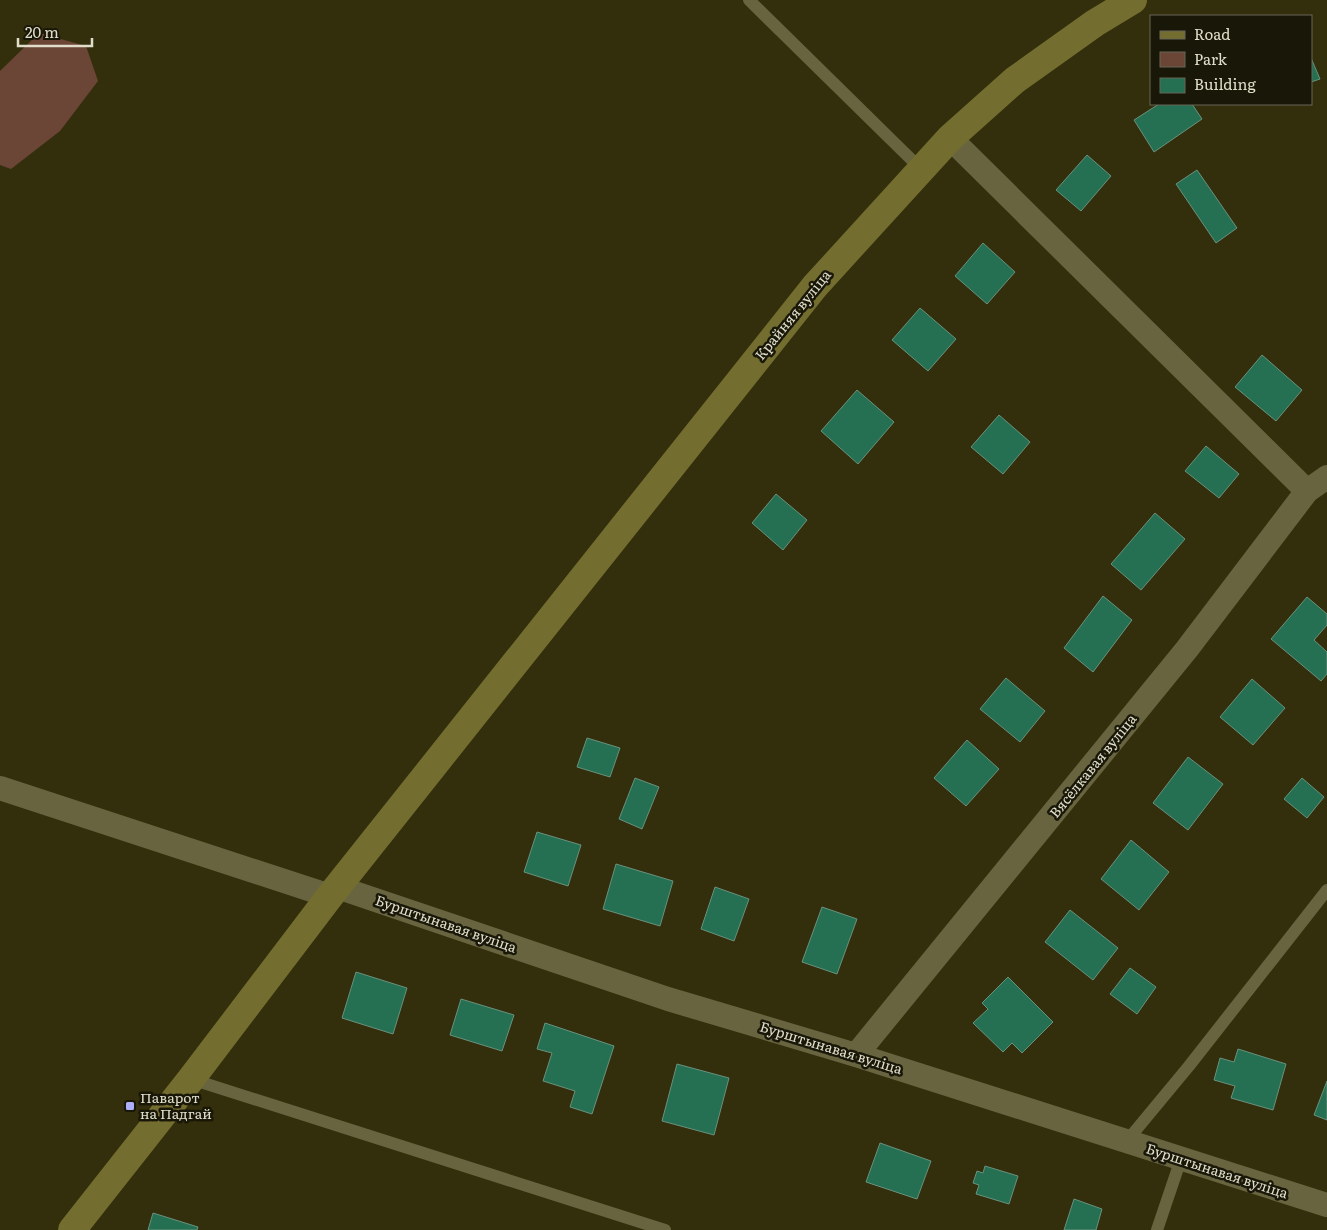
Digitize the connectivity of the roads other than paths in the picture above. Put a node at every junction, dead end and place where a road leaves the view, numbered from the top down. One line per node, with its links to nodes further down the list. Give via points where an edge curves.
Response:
1 (749, 0): 4 (lane)
2 (1133, 0): 3 (street, Крайняя вуліца, via 1095,22 1014,80)
3 (950, 138): 4 (street, Крайняя вуліца); 6 (street)
4 (921, 169): 9 (street, Крайняя вуліца, via 815,286)
5 (1327, 477): 6 (street, Вясёлкавая вуліца)
6 (1307, 491): 10 (street, Вясёлкавая вуліца, via 1187,649)
7 (0, 788): 9 (street, Бурштынавая вуліца)
8 (1327, 890): 12 (lane)
9 (334, 891): 10 (street, Бурштынавая вуліца, via 668,999); 11 (street, Крайняя вуліца)
10 (856, 1055): 12 (street, Бурштынавая вуліца)
11 (191, 1080): 15 (street, Крайняя вуліца); 16 (lane)
12 (1126, 1142): 13 (street, Бурштынавая вуліца)
13 (1181, 1159): 14 (street, Бурштынавая вуліца); 17 (lane)
14 (1327, 1205)
15 (72, 1230)
16 (665, 1230)
17 (1157, 1230)

